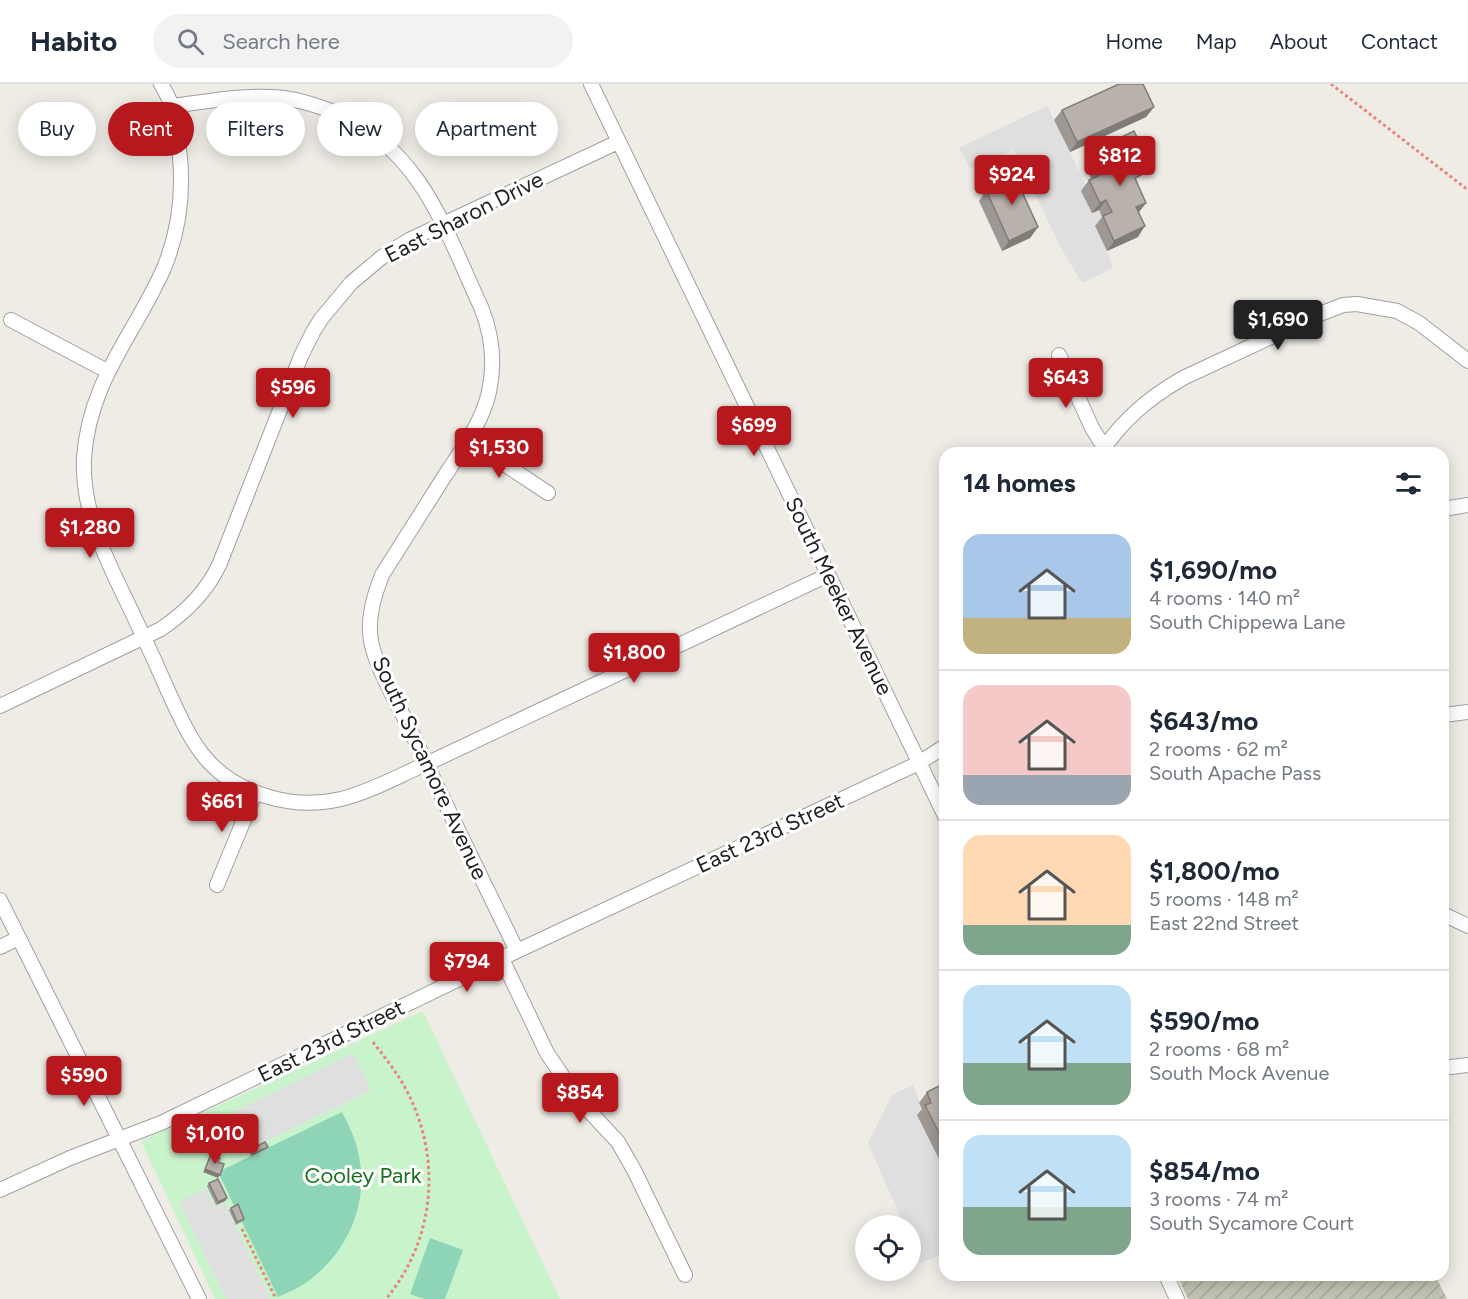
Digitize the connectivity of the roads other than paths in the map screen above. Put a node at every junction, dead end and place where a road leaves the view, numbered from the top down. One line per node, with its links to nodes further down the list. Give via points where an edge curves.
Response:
1 (161, 84): 3 (street)
2 (591, 84): 5 (street, South Meeker Avenue)
3 (170, 102)
4 (194, 103): 7 (street, South Sycamore Avenue, via 238,97 298,100 360,124 406,162)
5 (618, 142): 7 (street, East Sharon Drive); 18 (street, South Meeker Avenue)
6 (180, 156): 11 (street, via 180,209 174,240)
7 (442, 224): 12 (street, South Sycamore Avenue, via 481,307 491,339 489,393); 19 (street, East Sharon Drive, via 382,257 351,283 321,319 301,356 213,579 176,619)
8 (11, 320): 11 (street)
9 (1059, 355): 13 (street)
10 (1468, 361): 14 (street, via 1409,316 1382,307 1343,305 1162,390 1131,415)
11 (107, 371): 19 (street, via 88,430 84,460 87,502 97,536)
12 (468, 440): 15 (street); 25 (street, South Sycamore Avenue, via 382,574 370,621 377,658)
13 (1101, 447)
14 (1104, 447)
15 (548, 493)
16 (1468, 505): 17 (street)
17 (1449, 508)
18 (828, 575): 24 (street, South Meeker Avenue); 25 (street)
19 (143, 636): 20 (street, East Sharon Drive); 26 (street, via 194,743 217,770)
20 (0, 706)
21 (1468, 712): 22 (street)
22 (1449, 714)
23 (939, 750): 24 (street, East 23rd Street)
24 (919, 763): 27 (street, South Meeker Avenue); 34 (street, East 23rd Street)
25 (426, 764): 26 (street, via 366,791 311,804); 34 (street, South Sycamore Avenue)
26 (255, 793): 28 (street)
27 (939, 804)
28 (217, 885)
29 (0, 900): 32 (street)
30 (1449, 917): 31 (street)
31 (1468, 926)
32 (19, 938): 33 (street); 38 (street)
33 (0, 947)
34 (517, 951): 35 (street, East 23rd Street)
35 (502, 958): 38 (street, East 23rd Street, via 161,1123); 40 (street, via 547,1053 578,1099 618,1142)
36 (1468, 1065): 37 (street)
37 (1449, 1067)
38 (119, 1138): 39 (street, East 23rd Street); 42 (street)
39 (0, 1190)
40 (685, 1275)
41 (1169, 1281): 43 (street)
42 (199, 1299)
43 (1177, 1299)

